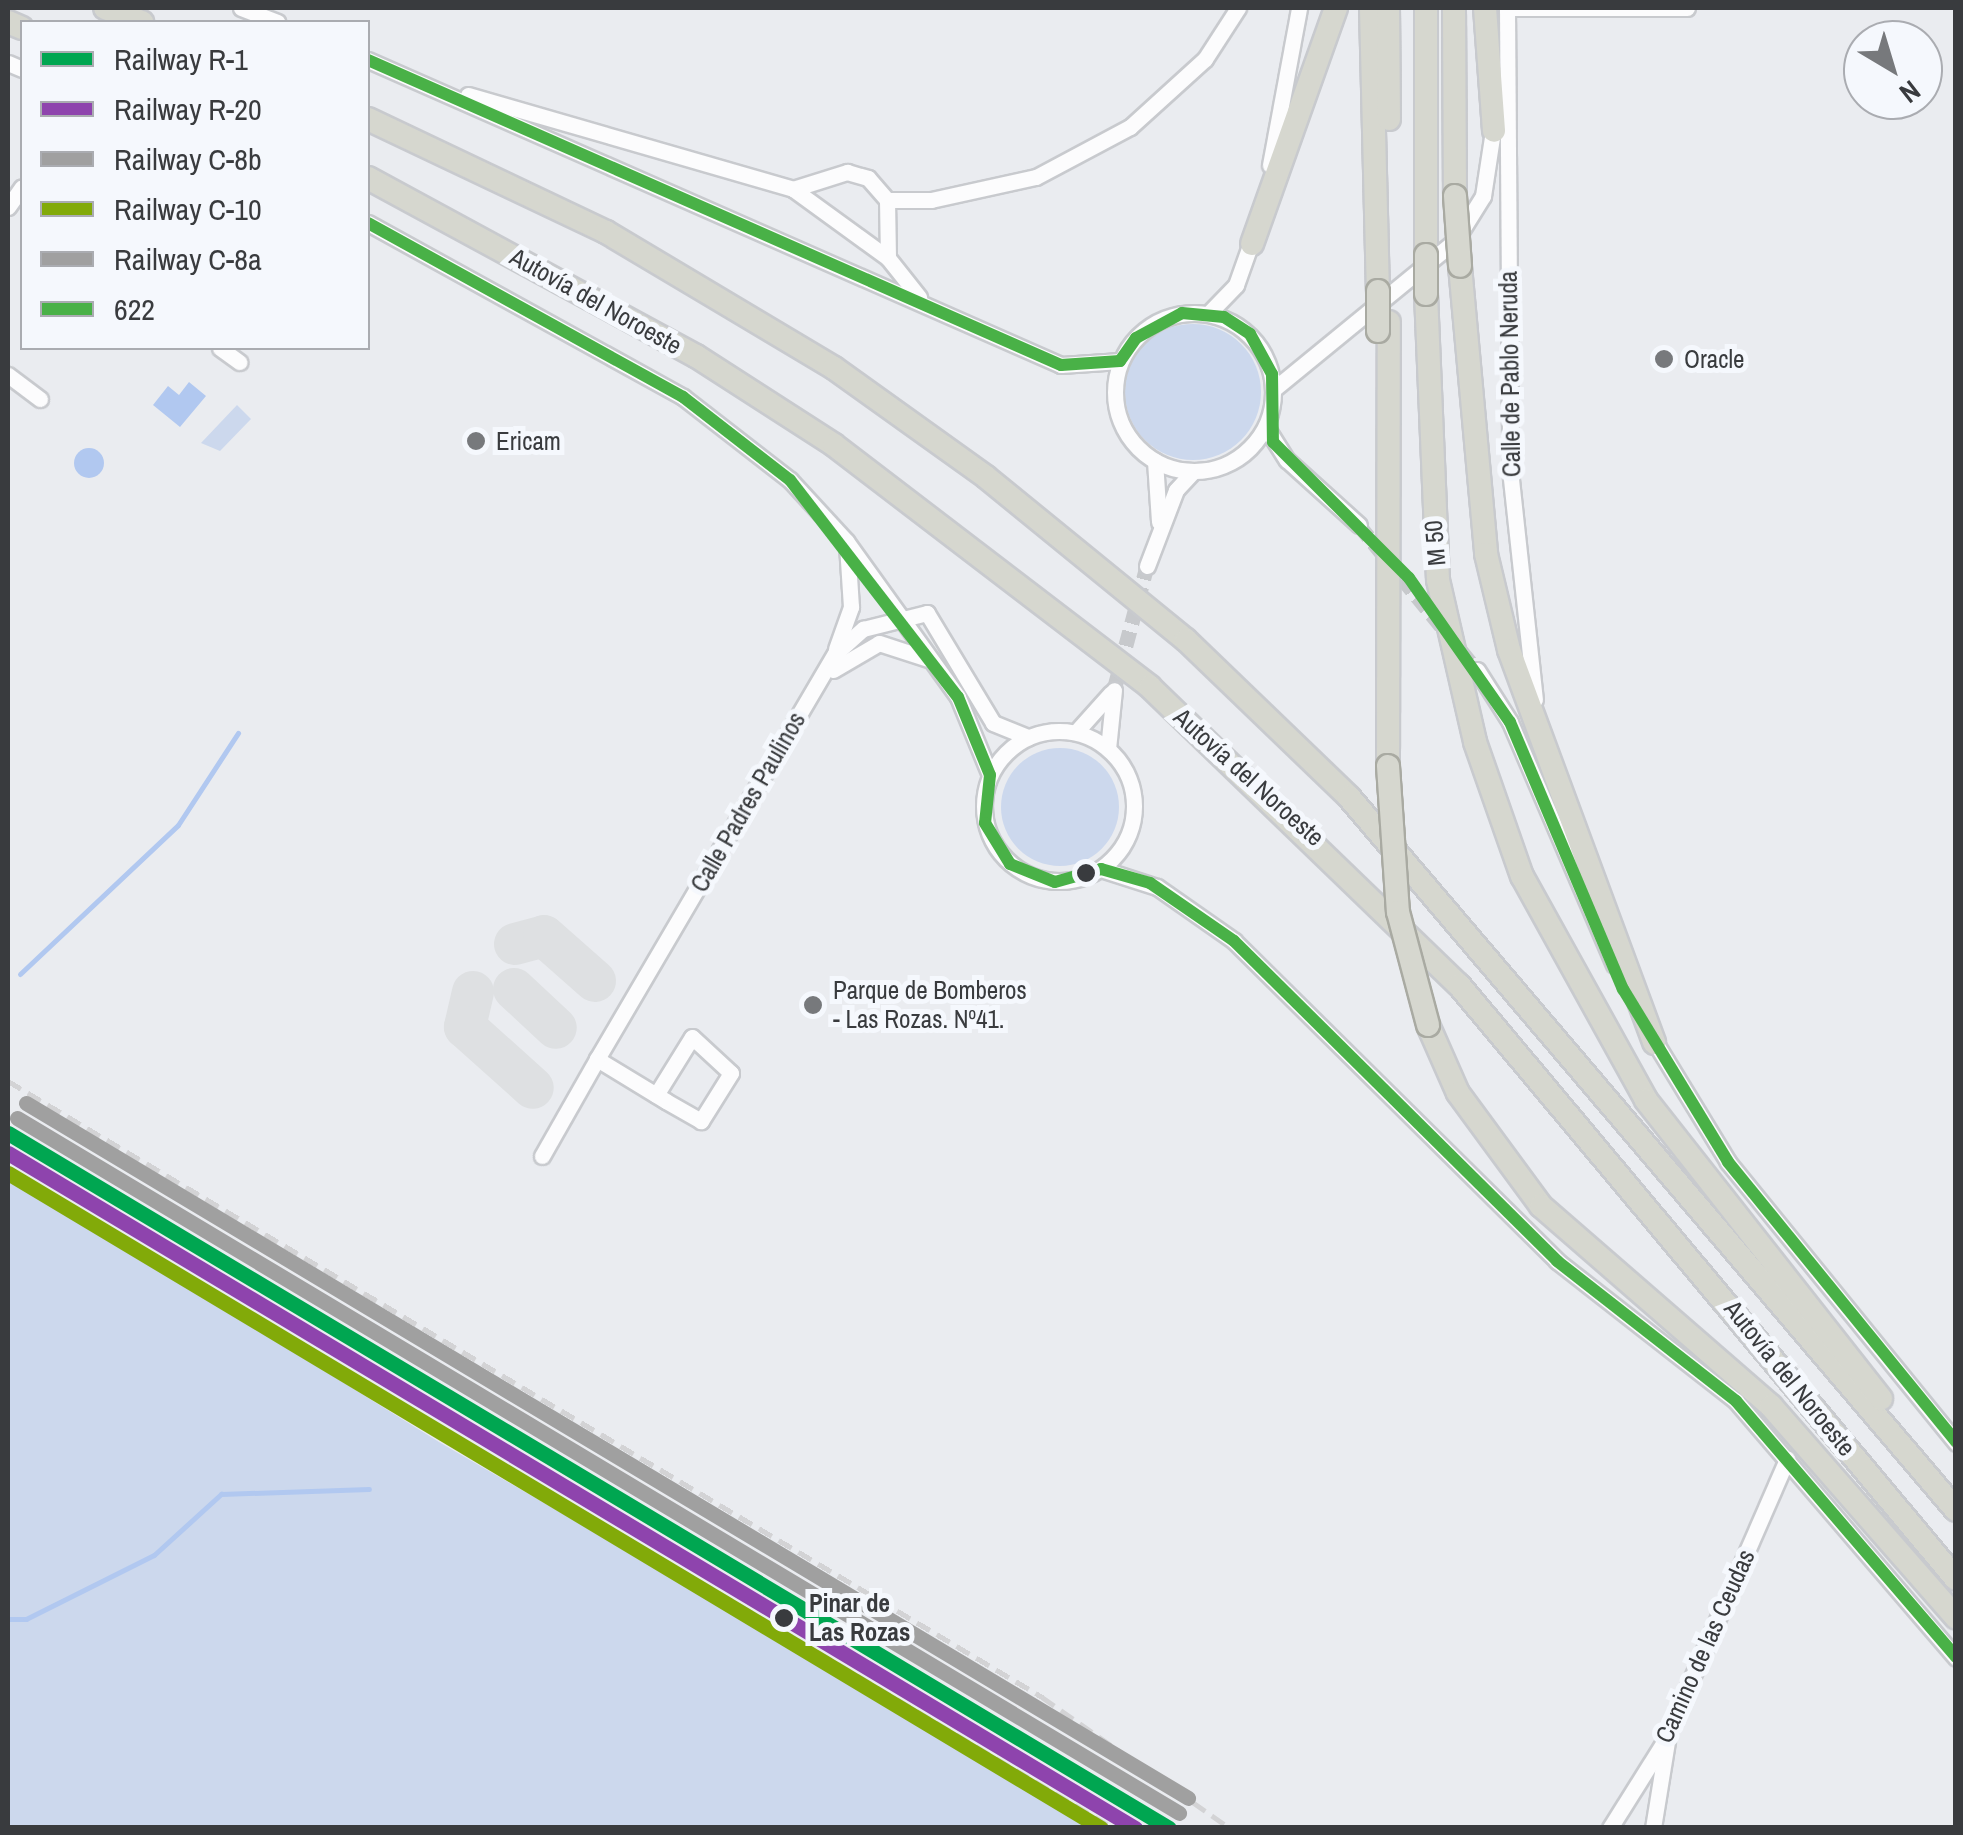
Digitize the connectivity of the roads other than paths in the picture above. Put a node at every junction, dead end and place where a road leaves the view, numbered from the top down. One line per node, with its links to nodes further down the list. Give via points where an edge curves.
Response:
1 (105, 8): 14 (highway)
2 (242, 8): 15 (street)
3 (1238, 8): 22 (street, via 1204,59 1114,136 1036,177)
4 (1298, 8): 24 (street)
5 (1336, 8): 24 (highway)
6 (1371, 8): 26 (highway)
7 (1388, 8): 26 (highway)
8 (1426, 8): 61 (highway, M 50, bridge, via 1426,294 1438,580 1474,742 1571,978 1712,1192)
9 (1454, 8): 49 (highway, bridge, via 1455,196 1486,554)
10 (1485, 8): 19 (highway)
11 (1497, 8): 19 (street)
12 (1507, 8): 13 (street); 49 (street, Calle de Pablo Neruda, via 1514,552)
13 (1687, 8)
14 (137, 20)
15 (273, 20)
16 (370, 61): 17 (street)
17 (418, 81): 21 (street); 27 (street)
18 (370, 119): 62 (highway, Autovía del Noroeste, via 606,232 834,368 986,477 1186,640 1350,797)
19 (1494, 130): 33 (street, via 1483,196 1456,241)
20 (370, 179): 63 (highway, Autovía del Noroeste, via 696,356 834,445 1150,688 1334,854 1459,985)
21 (793, 189): 22 (street, via 847,172 868,178); 25 (street)
22 (887, 200): 25 (street)
23 (370, 225): 40 (street, via 683,397 790,480)
24 (1252, 244): 28 (street, via 1236,285)
25 (888, 258): 27 (street)
26 (1384, 288): 64 (highway, bridge, via 1388,766 1398,912 1428,1025 1458,1093 1541,1206 1771,1406)
27 (922, 300): 30 (street, via 1061,365)
28 (1210, 313): 30 (street, via 1157,321); 33 (street, via 1260,346)
29 (223, 350): 31 (street)
30 (1120, 361): 36 (street, via 1123,428)
31 (239, 362)
32 (8, 376): 34 (street)
33 (1274, 389): 35 (street)
34 (40, 400)
35 (1266, 427): 37 (street, via 1236,459); 38 (street, via 1287,460)
36 (1155, 461): 37 (street); 39 (street)
37 (1194, 472): 39 (street)
38 (1359, 525)
39 (1159, 526): 41 (street)
40 (846, 541): 42 (street); 43 (street, Calle Padres Paulinos, via 851,607)
41 (1147, 566)
42 (900, 613): 43 (street, Calle Padres Paulinos); 44 (street); 48 (street, via 938,622 993,723)
43 (835, 654): 46 (street, Calle Padres Paulinos)
44 (932, 661): 46 (street, Calle Padres Paulinos, via 879,643); 51 (street)
45 (1477, 670): 53 (street, via 1510,722)
46 (819, 682): 54 (street, Calle Padres Paulinos)
47 (1076, 732): 48 (street); 50 (street); 50 (street, via 1114,690)
48 (1028, 737): 51 (street)
49 (1541, 738): 53 (highway)
50 (1108, 748): 52 (street, via 1134,800 1127,839)
51 (990, 775): 52 (street, via 985,823 1010,864 1055,882)
52 (1101, 869): 60 (street, via 1157,886 1267,970 1557,1261 1736,1400)
53 (1654, 1043): 57 (street, via 1728,1162)
54 (597, 1059): 55 (street); 56 (street, Calle Padres Paulinos)
55 (656, 1095): 55 (street, via 701,1121 731,1073 692,1037)
56 (542, 1156)
57 (1870, 1338): 58 (street); 59 (street)
58 (1956, 1434)
59 (1956, 1443)
60 (1787, 1459): 65 (street); 66 (street, Camino de las Ceudas)
61 (1956, 1492)
62 (1956, 1510)
63 (1956, 1579)
64 (1956, 1617)
65 (1956, 1658)
66 (1670, 1728): 67 (street, Camino de las Ceudas); 68 (street)
67 (1610, 1828)
68 (1653, 1828)

